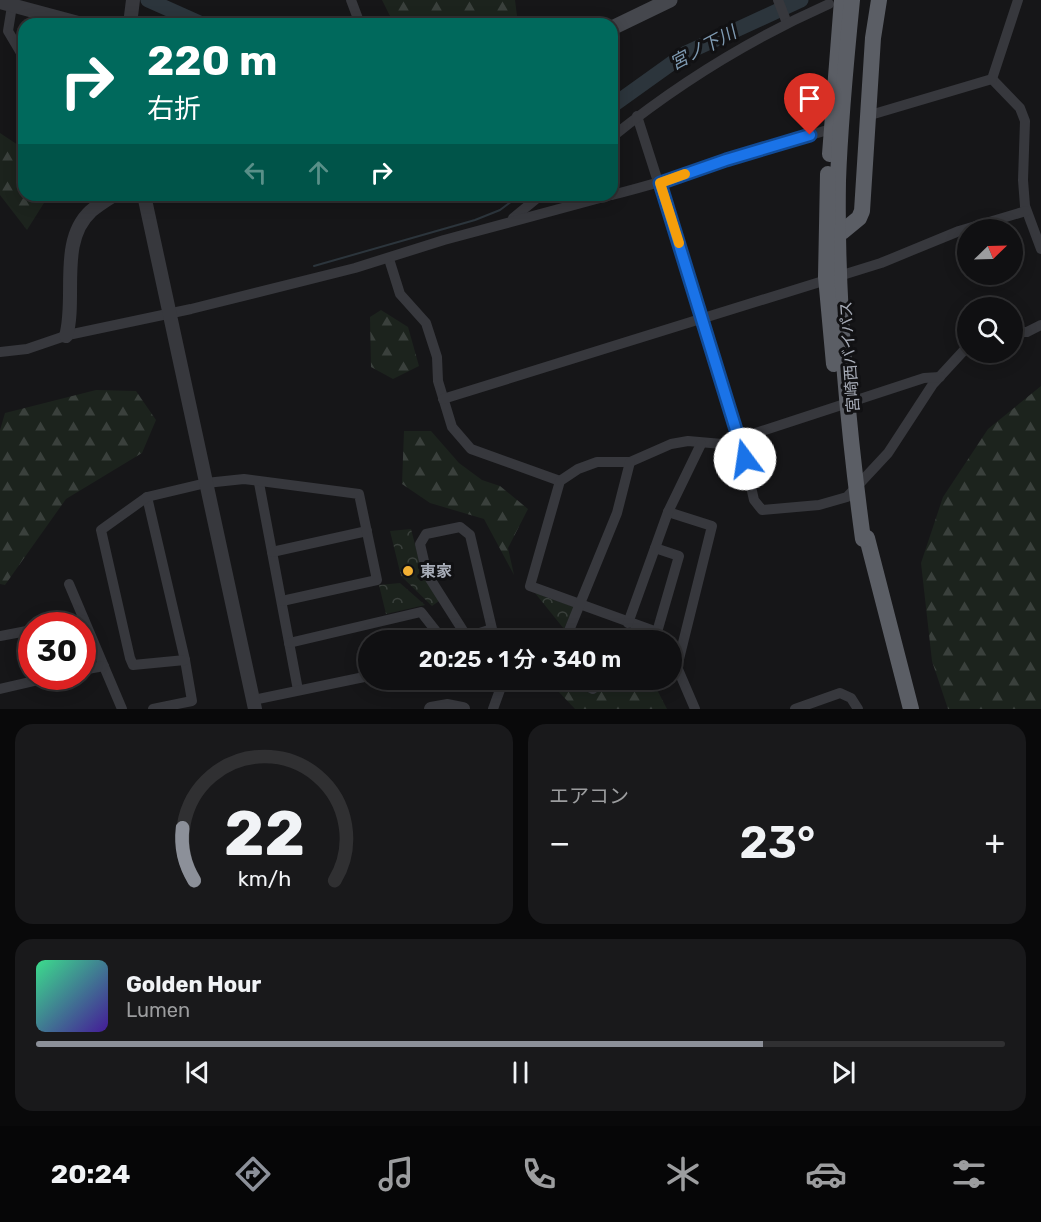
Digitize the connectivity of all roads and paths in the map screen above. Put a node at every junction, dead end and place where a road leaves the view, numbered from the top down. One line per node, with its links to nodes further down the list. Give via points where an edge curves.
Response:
1 (351, 0): 13 (street)
2 (670, 0): 15 (main road)
3 (778, 0): 14 (street)
4 (852, 0): 48 (highway, 宮崎西バイパス, bridge, via 844,75 838,234 846,393)
5 (858, 0): 30 (highway, 宮崎西バイパス, via 849,76)
6 (879, 0): 19 (highway)
7 (1018, 0): 17 (street)
8 (133, 1): 12 (street)
9 (835, 2): 14 (street); 20 (highway)
10 (6, 4): 11 (street); 16 (street, via 8,31)
11 (59, 18)
12 (130, 18)
13 (358, 18)
14 (786, 19): 18 (street)
15 (618, 25)
16 (18, 48)
17 (992, 79): 19 (street); 28 (street, via 1020,108 1025,121)
18 (637, 116): 21 (street); 22 (street)
19 (867, 116): 30 (highway, via 862,211)
20 (831, 129): 22 (street); 48 (highway, bridge, via 826,277 836,384)
21 (618, 132)
22 (660, 183): 23 (street); 34 (street)
23 (618, 193)
24 (106, 201): 37 (street, via 90,212 73,247 70,324)
25 (145, 201): 33 (street)
26 (534, 201): 29 (street)
27 (589, 201): 29 (street)
28 (1026, 211): 31 (street); 34 (street, via 959,231 881,262)
29 (507, 223): 32 (street)
30 (842, 232): 52 (highway, 宮崎西バイパス, bridge, via 847,346)
31 (1041, 249)
32 (389, 259): 33 (street); 41 (street, via 400,294 426,323 437,357)
33 (171, 313): 37 (street); 46 (street)
34 (702, 317): 41 (street); 42 (street)
35 (1041, 325): 36 (street)
36 (1023, 332)
37 (66, 336): 38 (street, via 27,349)
38 (0, 352)
39 (957, 358): 40 (street)
40 (940, 377): 42 (street, via 924,378); 42 (street, via 888,453 847,496 828,503 762,510 754,500)
41 (443, 399): 45 (street, via 452,427 471,449)
42 (740, 438): 43 (street, via 722,444)
43 (701, 444): 44 (street, via 671,444); 50 (street)
44 (630, 462): 45 (street, via 597,462); 57 (street, via 617,513)
45 (560, 481): 57 (street, via 530,586)
46 (206, 483): 47 (street, via 244,479); 49 (street); 75 (street)
47 (259, 483): 51 (street, via 359,494); 54 (street)
48 (856, 491): 52 (highway, 宮崎西バイパス, bridge)
49 (147, 497): 67 (street); 67 (street, via 101,530 129,658 133,665)
50 (668, 512): 53 (street); 81 (street, via 712,526 677,667)
51 (367, 531): 54 (street); 56 (street, via 377,580)
52 (865, 538): 84 (highway, 宮崎西バイパス); 85 (highway, 宮崎西バイパス)
53 (655, 548): 59 (street); 59 (street, via 679,556 657,632)
54 (272, 552): 56 (street)
55 (69, 584): 58 (street)
56 (282, 601): 65 (street)
57 (580, 605): 59 (street); 62 (street)
58 (81, 612)
59 (628, 623)
60 (492, 629): 60 (street, via 470,535 460,527 426,534 420,544 427,574 467,637)
61 (435, 630): 65 (street, via 421,612)
62 (569, 630)
63 (18, 633): 64 (street)
64 (0, 636)
65 (289, 643): 73 (street)
66 (96, 648): 68 (street)
67 (185, 660): 77 (street, via 192,701)
68 (104, 666): 69 (street); 76 (street)
69 (96, 667)
70 (358, 678): 73 (street)
71 (18, 685): 72 (street)
72 (0, 689)
73 (298, 690): 75 (street)
74 (500, 690): 80 (street)
75 (254, 704)
76 (123, 709)
77 (153, 709)
78 (431, 709): 79 (street)
79 (463, 709)
80 (493, 709)
81 (695, 709)
82 (795, 709): 83 (street, via 840,693 846,694)
83 (858, 709)
84 (901, 709)
85 (911, 709)

